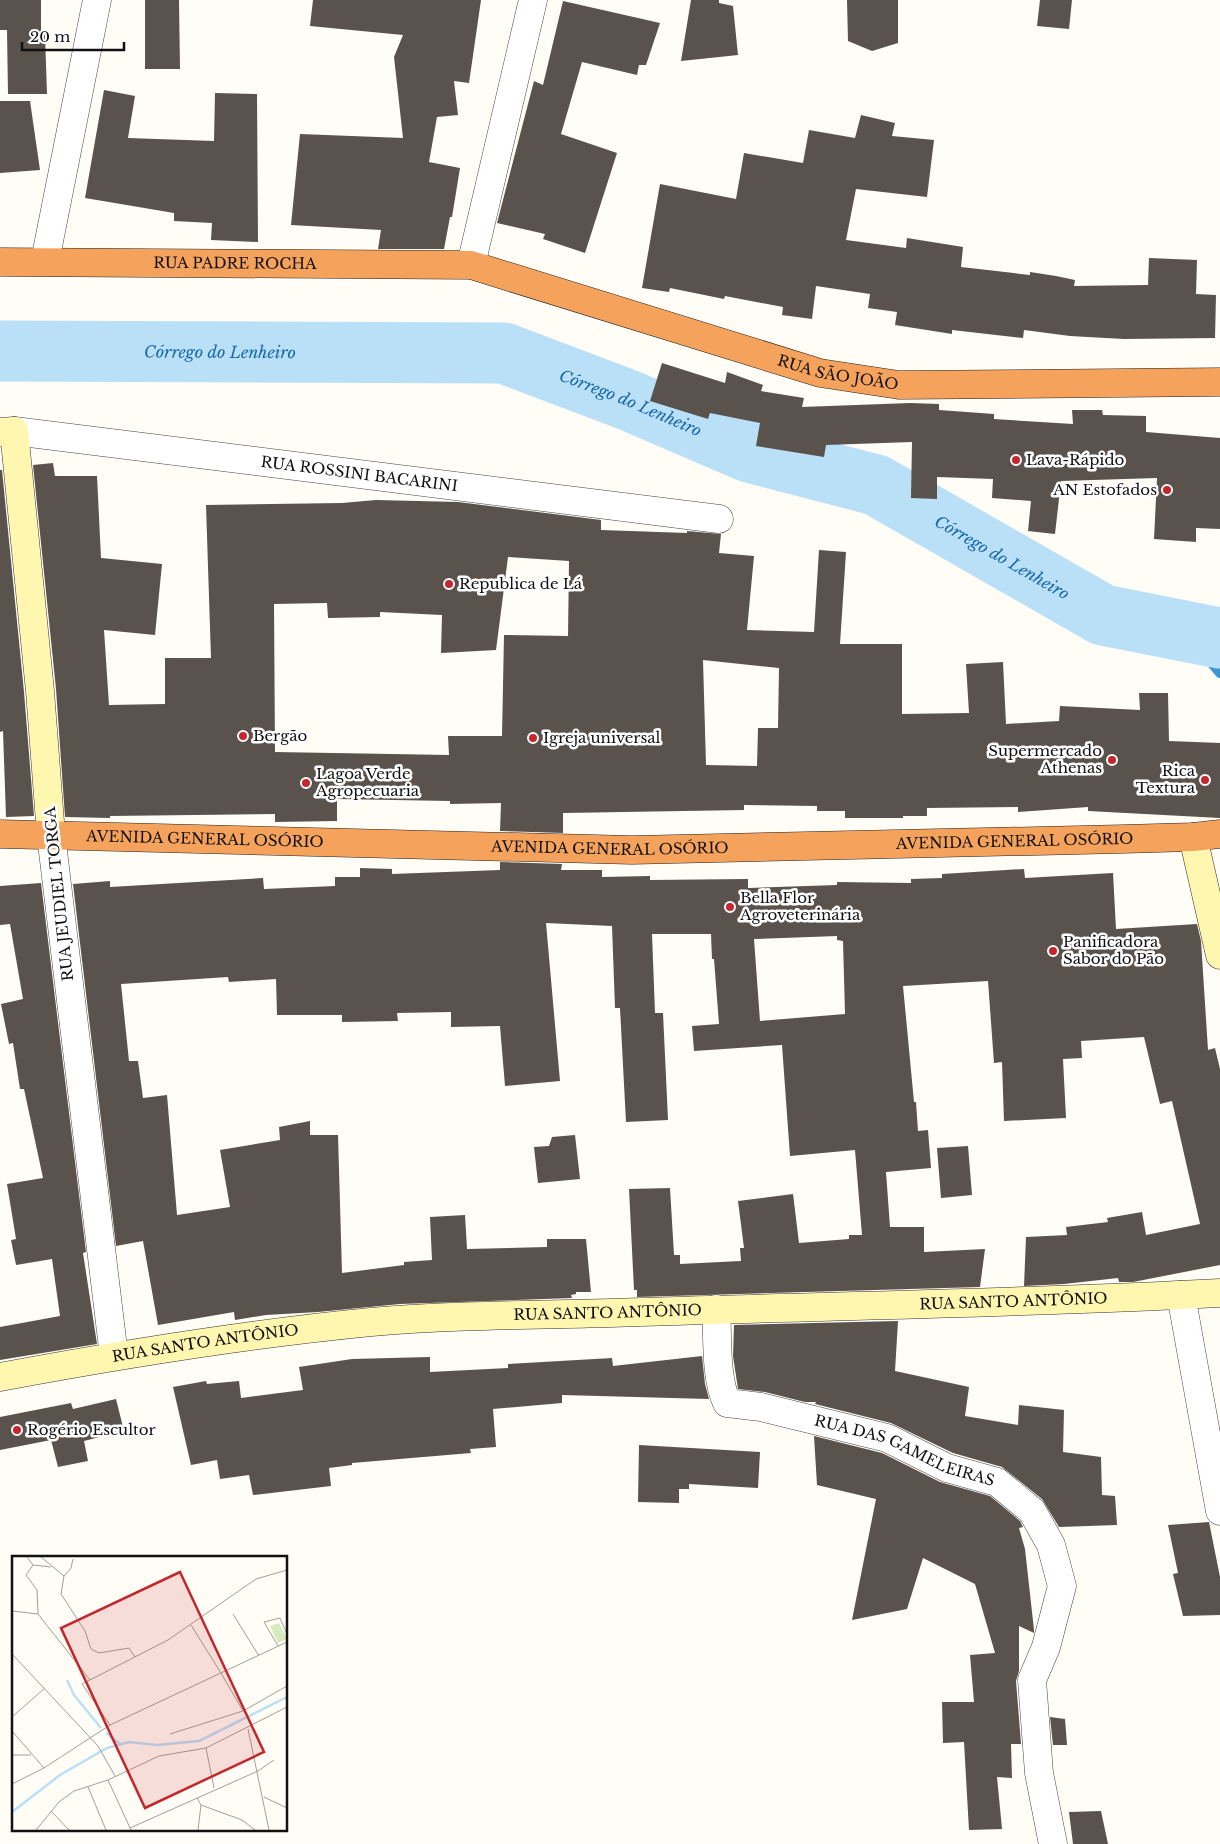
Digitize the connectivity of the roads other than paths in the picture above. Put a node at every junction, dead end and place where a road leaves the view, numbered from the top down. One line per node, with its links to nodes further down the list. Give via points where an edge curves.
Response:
1 (97, 0): 3 (street)
2 (533, 0): 5 (street)
3 (45, 261): 4 (highway, RUA PADRE ROCHA); 5 (highway, RUA PADRE ROCHA)
4 (0, 262)
5 (471, 265): 6 (highway, RUA SÃO JOÃO, via 820,373 900,385)
6 (1220, 382)
7 (7, 432): 8 (street, RUA ROSSINI BACARINI); 11 (street, RUA JEUDIEL TORGA, via 40,691)
8 (719, 519)
9 (0, 834): 11 (highway, AVENIDA GENERAL OSÓRIO)
10 (1220, 834): 12 (highway, AVENIDA GENERAL OSÓRIO)
11 (51, 835): 12 (highway, AVENIDA GENERAL OSÓRIO, via 632,850); 17 (street, RUA JEUDIEL TORGA)
12 (1193, 837): 13 (street)
13 (1220, 955)
14 (1220, 1293): 15 (street, RUA SANTO ANTÔNIO)
15 (1181, 1295): 16 (street, RUA SANTO ANTÔNIO); 19 (street)
16 (716, 1309): 17 (street, RUA SANTO ANTÔNIO, via 372,1322); 20 (street, RUA DAS GAMELEIRAS, via 720,1375 727,1403 761,1407 887,1438 947,1468 997,1482 1032,1511 1051,1545 1062,1586 1046,1647 1032,1680 1039,1773)
17 (114, 1356): 18 (street, RUA SANTO ANTÔNIO)
18 (0, 1377)
19 (1220, 1511)
20 (1053, 1844)

